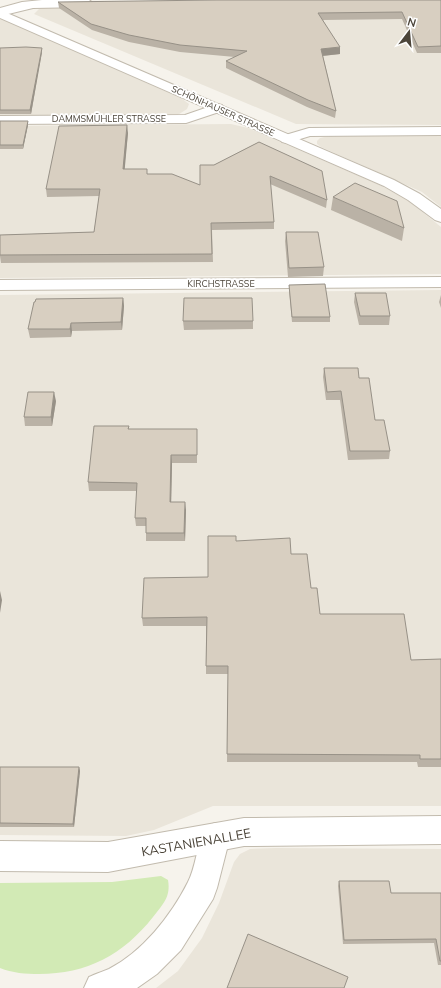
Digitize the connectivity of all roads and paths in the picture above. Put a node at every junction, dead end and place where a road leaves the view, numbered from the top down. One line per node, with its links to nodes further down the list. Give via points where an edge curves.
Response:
1 (95, 3): 2 (street, via 32,3)
2 (0, 13): 3 (street, SCHÖNHAUSER STRASSE)
3 (217, 108): 4 (street, DAMMSMÜHLER STRASSE, via 186,119); 6 (street, SCHÖNHAUSER STRASSE)
4 (0, 120)
5 (441, 131): 6 (street, via 309,132)
6 (287, 139): 7 (street, SCHÖNHAUSER STRASSE, via 389,184 414,197)
7 (441, 217)
8 (441, 282): 9 (street, KIRCHSTRASSE)
9 (0, 284)
10 (441, 830): 11 (street, KASTANIENALLEE, via 244,832)
11 (215, 837): 12 (street, KASTANIENALLEE, via 108,857); 13 (street, via 202,888 170,939 146,964 116,983)
12 (0, 856)
13 (100, 988)

